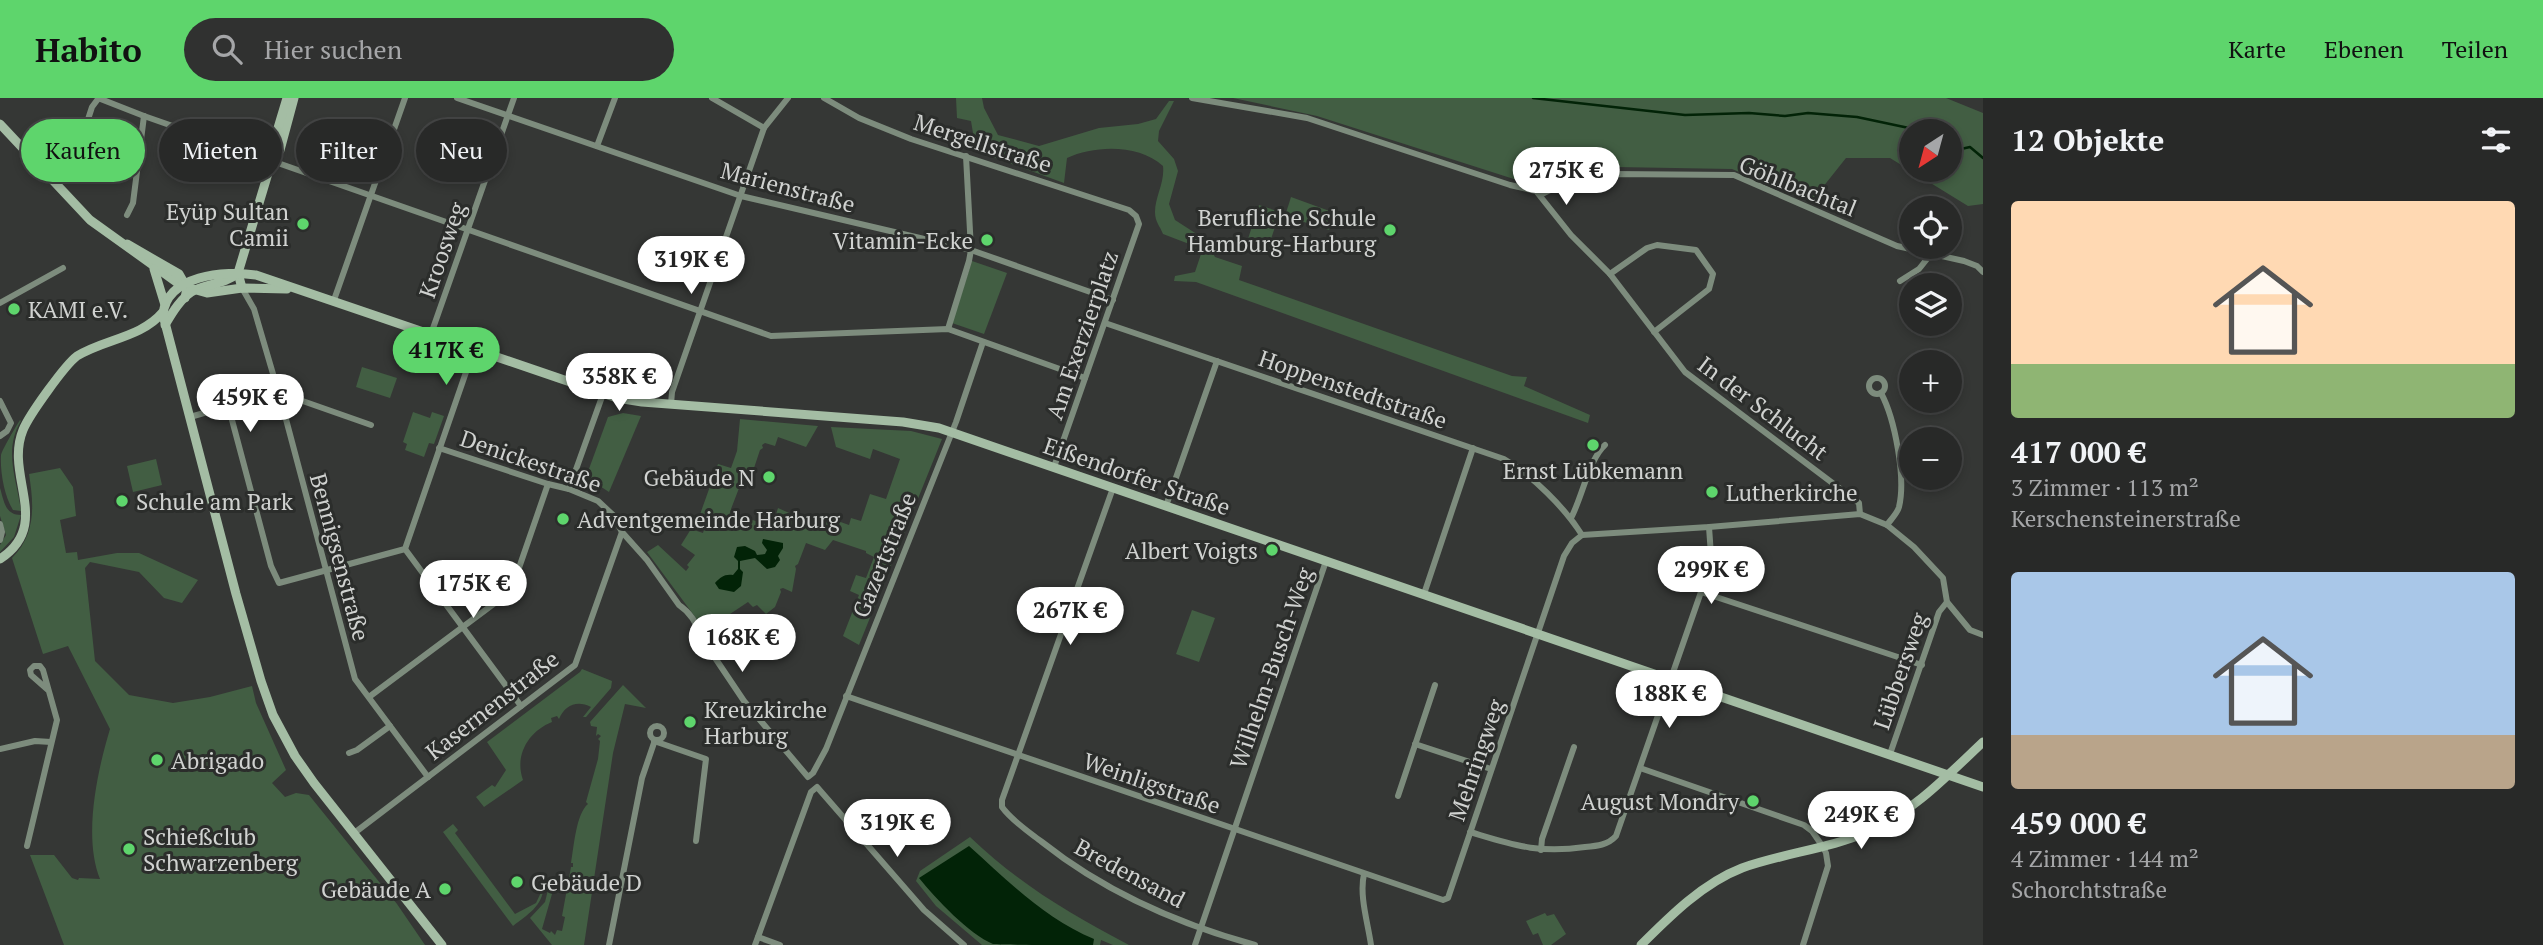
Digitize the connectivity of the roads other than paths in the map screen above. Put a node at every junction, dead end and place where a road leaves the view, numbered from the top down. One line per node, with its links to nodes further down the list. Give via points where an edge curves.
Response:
1 (98, 98): 13 (street); 16 (street)
2 (110, 98): 13 (street)
3 (287, 98): 17 (main road)
4 (294, 98): 21 (main road)
5 (405, 98): 26 (street)
6 (457, 98): 15 (street, Marienstraße)
7 (514, 98): 15 (street, Kroosweg)
8 (615, 98): 22 (street)
9 (712, 98): 20 (street)
10 (788, 98): 20 (street)
11 (824, 98): 23 (street, Mergellstraße, via 859,118)
12 (1192, 98): 27 (street, via 1307,118 1510,186 1532,188)
13 (116, 106): 14 (street)
14 (144, 116): 18 (street); 30 (street, via 133,203)
15 (508, 116): 22 (street, Marienstraße); 31 (street, Kroosweg)
16 (88, 119)
17 (281, 119)
18 (159, 121)
19 (0, 124): 32 (main road, via 81,211)
20 (764, 128): 28 (street)
21 (282, 143)
22 (597, 146): 28 (street, Marienstraße)
23 (966, 156): 29 (street, Mergellstraße); 34 (street)
24 (282, 164): 26 (street)
25 (265, 182): 40 (main road)
26 (371, 195): 31 (street); 48 (street)
27 (1540, 195): 33 (street, Göhlbachtal, via 1579,179 1614,174 1734,175); 43 (street, In der Schlucht)
28 (741, 196): 34 (street, Marienstraße); 52 (street)
29 (1135, 214): 49 (street, Am Exerzierplatz, via 1139,224)
30 (127, 215)
31 (467, 229): 52 (street); 58 (street, Kroosweg)
32 (116, 240): 38 (main road); 39 (main road)
33 (1899, 246)
34 (971, 250): 49 (street, Marienstraße); 56 (street)
35 (1927, 259): 42 (street)
36 (1955, 259): 41 (street, Göhlbachtal)
37 (63, 268): 50 (street)
38 (154, 268): 46 (main road); 51 (main road)
39 (173, 270): 44 (main road); 46 (main road)
40 (238, 272): 44 (main road); 45 (main road); 46 (main road, via 229,280); 47 (main road, Eißendorfer Straße)
41 (1983, 272)
42 (1913, 273)
43 (1610, 274): 57 (street, In der Schlucht); 57 (street, via 1657,245 1696,250 1713,274 1709,289)
44 (207, 276): 46 (main road)
45 (242, 288): 46 (main road, Eißendorfer Straße, via 207,293); 47 (main road, Eißendorfer Straße); 63 (street, Bennigsenstraße, via 254,309)
46 (187, 290): 51 (main road); 54 (main road)
47 (299, 290): 48 (main road, Eißendorfer Straße)
48 (334, 300): 58 (main road, Eißendorfer Straße)
49 (1113, 300): 53 (street, Am Exerzierplatz)
50 (0, 303)
51 (164, 309): 54 (main road); 55 (main road)
52 (700, 312): 56 (street, via 771,336); 67 (street)
53 (1105, 323): 61 (street, Hoppenstedtstraße); 62 (street, Am Exerzierplatz)
54 (165, 325): 55 (main road); 69 (main road)
55 (145, 327): 90 (main road, via 72,361 26,423 19,443 26,526 14,547)
56 (948, 329): 59 (street)
57 (1654, 332): 81 (street, In der Schlucht, via 1692,378 1859,503)
58 (431, 334): 60 (main road, Eißendorfer Straße)
59 (983, 342): 62 (street); 71 (street, Gazertstraße)
60 (474, 349): 65 (main road, Eißendorfer Straße); 74 (street)
61 (1217, 361): 75 (street, Hoppenstedtstraße); 80 (street)
62 (1085, 378): 76 (street, Am Exerzierplatz)
63 (277, 392): 68 (street); 70 (street); 92 (street, Bennigsenstraße)
64 (1881, 393): 84 (street, via 1891,417 1902,491 1899,510)
65 (603, 394): 67 (main road, Eißendorfer Straße); 79 (street)
66 (0, 401): 72 (street, via 10,427)
67 (671, 404): 71 (main road, Eißendorfer Straße, via 916,423)
68 (228, 405): 69 (street); 92 (street, via 279,583)
69 (190, 417): 124 (main road, via 273,715 295,756)
70 (371, 425)
71 (951, 432): 76 (main road, Eißendorfer Straße); 103 (street, Gazertstraße)
72 (0, 436)
73 (1605, 445): 82 (street, via 1596,455)
74 (439, 448): 77 (street, Denickestraße); 89 (street)
75 (1474, 448): 82 (street, Hoppenstedtstraße, via 1516,466); 94 (street)
76 (1054, 467): 78 (main road, Eißendorfer Straße)
77 (548, 484): 79 (street, Denickestraße); 96 (street, via 511,591)
78 (1113, 488): 80 (main road, Eißendorfer Straße); 114 (street)
79 (569, 489): 86 (street, Denickestraße, via 603,504)
80 (1166, 506): 91 (main road, Eißendorfer Straße)
81 (1860, 514): 84 (street); 85 (street)
82 (1571, 518): 87 (street, Hoppenstedtstraße)
83 (0, 524): 88 (street)
84 (1887, 525): 95 (street, via 1939,573)
85 (1709, 527): 87 (street); 93 (street, via 1711,555)
86 (622, 532): 105 (street, Kasernenstraße, via 575,665); 119 (street, Denickestraße, via 689,612 744,701)
87 (1581, 535): 97 (street, Mehringweg, via 1564,556)
88 (0, 540)
89 (405, 549): 92 (street); 96 (street)
90 (0, 559)
91 (1326, 561): 94 (main road, Eißendorfer Straße); 122 (street, Wilhelm-Busch-Weg)
92 (326, 570): 104 (street, Bennigsenstraße, via 355,679)
93 (1701, 592): 99 (street); 100 (street)
94 (1424, 594): 97 (main road, Eißendorfer Straße)
95 (1947, 603): 98 (street, via 1967,626); 99 (street, Lübbersweg, via 1939,612)
96 (462, 628): 104 (street); 105 (street)
97 (1538, 633): 100 (main road, Eißendorfer Straße); 115 (street, Mehringweg)
98 (1983, 635)
99 (1922, 665): 113 (street, Lübbersweg)
100 (1672, 680): 113 (main road, Eißendorfer Straße); 116 (street)
101 (1435, 685): 109 (street)
102 (48, 690): 107 (street, via 57,720)
103 (846, 696): 114 (street, Weinligstraße); 119 (street, Gazertstraße, via 826,749)
104 (369, 697): 106 (street, Bennigsenstraße)
105 (521, 706): 118 (street, Kasernenstraße)
106 (390, 726): 112 (street); 118 (street, Bennigsenstraße)
107 (51, 742): 111 (street); 126 (street)
108 (1983, 742): 117 (main road)
109 (1415, 744): 115 (street); 121 (street)
110 (1574, 747): 128 (street)
111 (0, 749)
112 (349, 753)
113 (1890, 754): 117 (main road, Eißendorfer Straße)
114 (1017, 755): 122 (street, Weinligstraße); 131 (street, Bredensand, via 1003,808 1101,883)
115 (1491, 769): 123 (street, Mehringweg)
116 (1644, 769): 127 (street, via 1804,825); 128 (street, via 1614,839 1584,848)
117 (1947, 775): 120 (main road, Eißendorfer Straße); 127 (main road, via 1886,823)
118 (428, 777): 124 (street, Kasernenstraße)
119 (808, 777)
120 (1983, 787)
121 (1398, 796)
122 (1233, 829): 129 (street, Weinligstraße); 131 (street, Wilhelm-Busch-Weg)
123 (1470, 832): 128 (street); 130 (street, Mehringweg)
124 (353, 834): 133 (main road)
125 (696, 841): 134 (street, via 706,759 654,741 642,778)
126 (27, 845)
127 (1823, 846): 141 (main road, via 1726,875); 142 (street, via 1828,866)
128 (1541, 850)
129 (1364, 874): 130 (street, Weinligstraße); 140 (street)
130 (1448, 898)
131 (1200, 928): 138 (street, Wilhelm-Busch-Weg); 139 (street, Bredensand)
132 (758, 937): 135 (street); 136 (street); 137 (street, via 810,792 817,787 924,910)
133 (442, 945)
134 (609, 945)
135 (755, 945)
136 (779, 945)
137 (964, 945)
138 (1195, 945)
139 (1255, 945)
140 (1371, 945)
141 (1641, 945)
142 (1803, 945)

